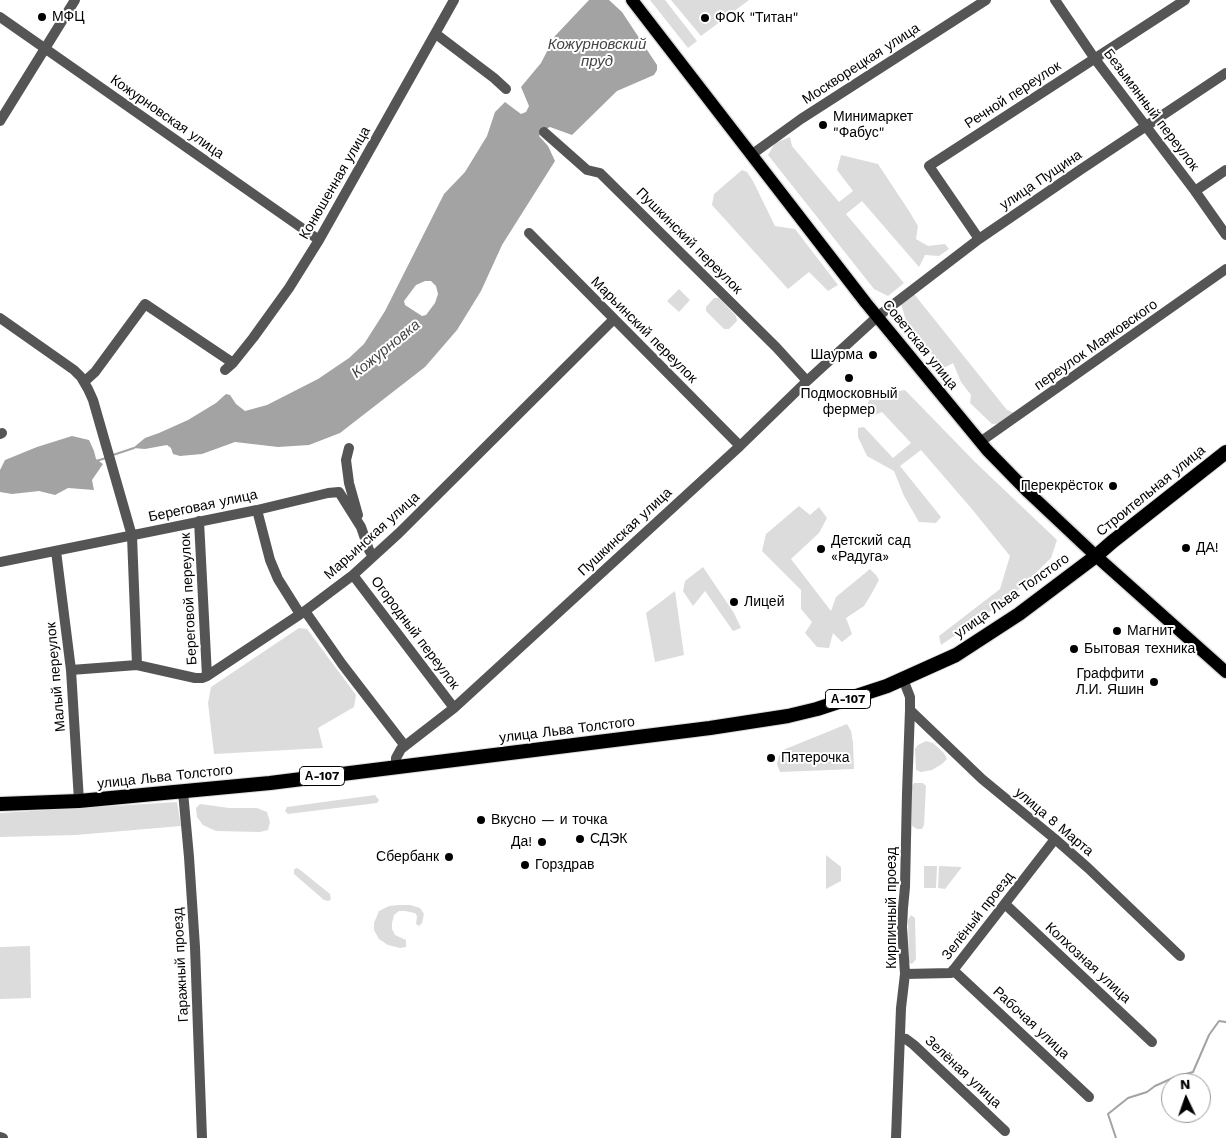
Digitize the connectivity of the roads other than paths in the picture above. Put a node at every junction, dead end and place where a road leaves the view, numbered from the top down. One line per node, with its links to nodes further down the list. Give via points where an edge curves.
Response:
1 (75, 0): 9 (street)
2 (454, 0): 8 (street, Конюшенная улица)
3 (632, 0): 16 (main road, Советская улица)
4 (986, 0): 16 (street, Москворецкая улица)
5 (1055, 0): 10 (street, Безымянный переулок)
6 (1185, 0): 10 (street, Речной переулок)
7 (0, 17): 9 (street, Кожурновская улица)
8 (436, 34): 12 (street); 22 (street, Конюшенная улица)
9 (45, 49): 13 (street); 22 (street, Кожурновская улица)
10 (1094, 59): 14 (street, Безымянный переулок); 21 (street, Речной переулок, via 929,166)
11 (1226, 73): 14 (street, улица Пущина)
12 (506, 89)
13 (0, 120)
14 (1146, 126): 18 (street, Безымянный переулок); 21 (street, улица Пущина)
15 (544, 132): 29 (street, Пушкинский переулок, via 587,170 600,173)
16 (752, 154): 24 (main road, Советская улица)
17 (1226, 170): 18 (street)
18 (1195, 191): 20 (street, Безымянный переулок)
19 (530, 233): 26 (street, Марьинский переулок)
20 (1226, 236)
21 (979, 239): 24 (street, улица Пущина)
22 (319, 240): 27 (street, Конюшенная улица, via 289,288)
23 (1226, 269): 31 (street, переулок Маяковского)
24 (877, 317): 29 (street, Пушкинская улица); 31 (main road, Советская улица)
25 (0, 318): 30 (street, via 67,364)
26 (614, 319): 32 (street, Марьинский переулок); 41 (street, Марьинская улица)
27 (233, 363): 28 (street, Конюшенная улица); 30 (street, via 145,304 95,372)
28 (225, 370)
29 (807, 381): 32 (street, Пушкинская улица)
30 (84, 382): 38 (street, via 93,400)
31 (980, 442): 40 (main road, Советская улица)
32 (740, 446): 50 (street, Пушкинская улица)
33 (349, 448): 37 (street, via 346,460 349,484)
34 (1226, 452): 40 (highway, Строительная улица / А-107)
35 (257, 510): 36 (street, Береговая улица); 37 (street, Береговая улица, via 339,492); 44 (street, via 270,560 278,578)
36 (199, 521): 38 (street, Береговая улица); 48 (street, Береговой переулок)
37 (361, 527): 41 (street, Береговая улица)
38 (132, 536): 39 (street, Береговая улица); 45 (street)
39 (56, 551): 42 (street, Береговая улица); 46 (street, Малый переулок)
40 (1096, 556): 47 (main road, Советская улица); 49 (highway, улица Льва Толстого / А-107, via 1019,614 964,650)
41 (373, 557): 43 (street, Марьинская улица)
42 (0, 562)
43 (353, 575): 44 (street, Марьинская улица); 50 (street, Огородный переулок)
44 (302, 612): 48 (street, Марьинская улица); 52 (street)
45 (137, 665): 46 (street); 48 (street, via 195,678)
46 (71, 670): 55 (street, Малый переулок)
47 (1226, 672)
48 (207, 676)
49 (903, 680): 51 (street, Кирпичный проезд, via 910,697); 53 (highway, улица Льва Толстого / А-107, via 788,716)
50 (454, 708): 52 (street, Пушкинская улица)
51 (910, 710): 57 (street, улица 8 Марта, via 982,779); 61 (street, Кирпичный проезд, via 902,908)
52 (405, 746): 53 (street, Пушкинская улица, via 398,753)
53 (396, 767): 54 (highway, улица Льва Толстого / А-107)
54 (183, 792): 55 (highway, улица Льва Толстого / А-107); 66 (street, Гаражный проезд, via 195,947)
55 (79, 802): 56 (highway, улица Льва Толстого / А-107)
56 (0, 804)
57 (1055, 839): 58 (street, Зелёный проезд); 59 (street, улица 8 Марта)
58 (1005, 904): 60 (street, Зелёный проезд); 63 (street, Колхозная улица)
59 (1180, 956)
60 (953, 970): 61 (street, Зелёный проезд, via 951,973); 64 (street, Рабочая улица)
61 (905, 974): 62 (street, Кирпичный проезд)
62 (900, 1038): 65 (street, Зелёная улица, via 914,1045); 67 (street, Кирпичный проезд)
63 (1152, 1042)
64 (1089, 1097)
65 (1005, 1131)
66 (202, 1138)
67 (896, 1138)

